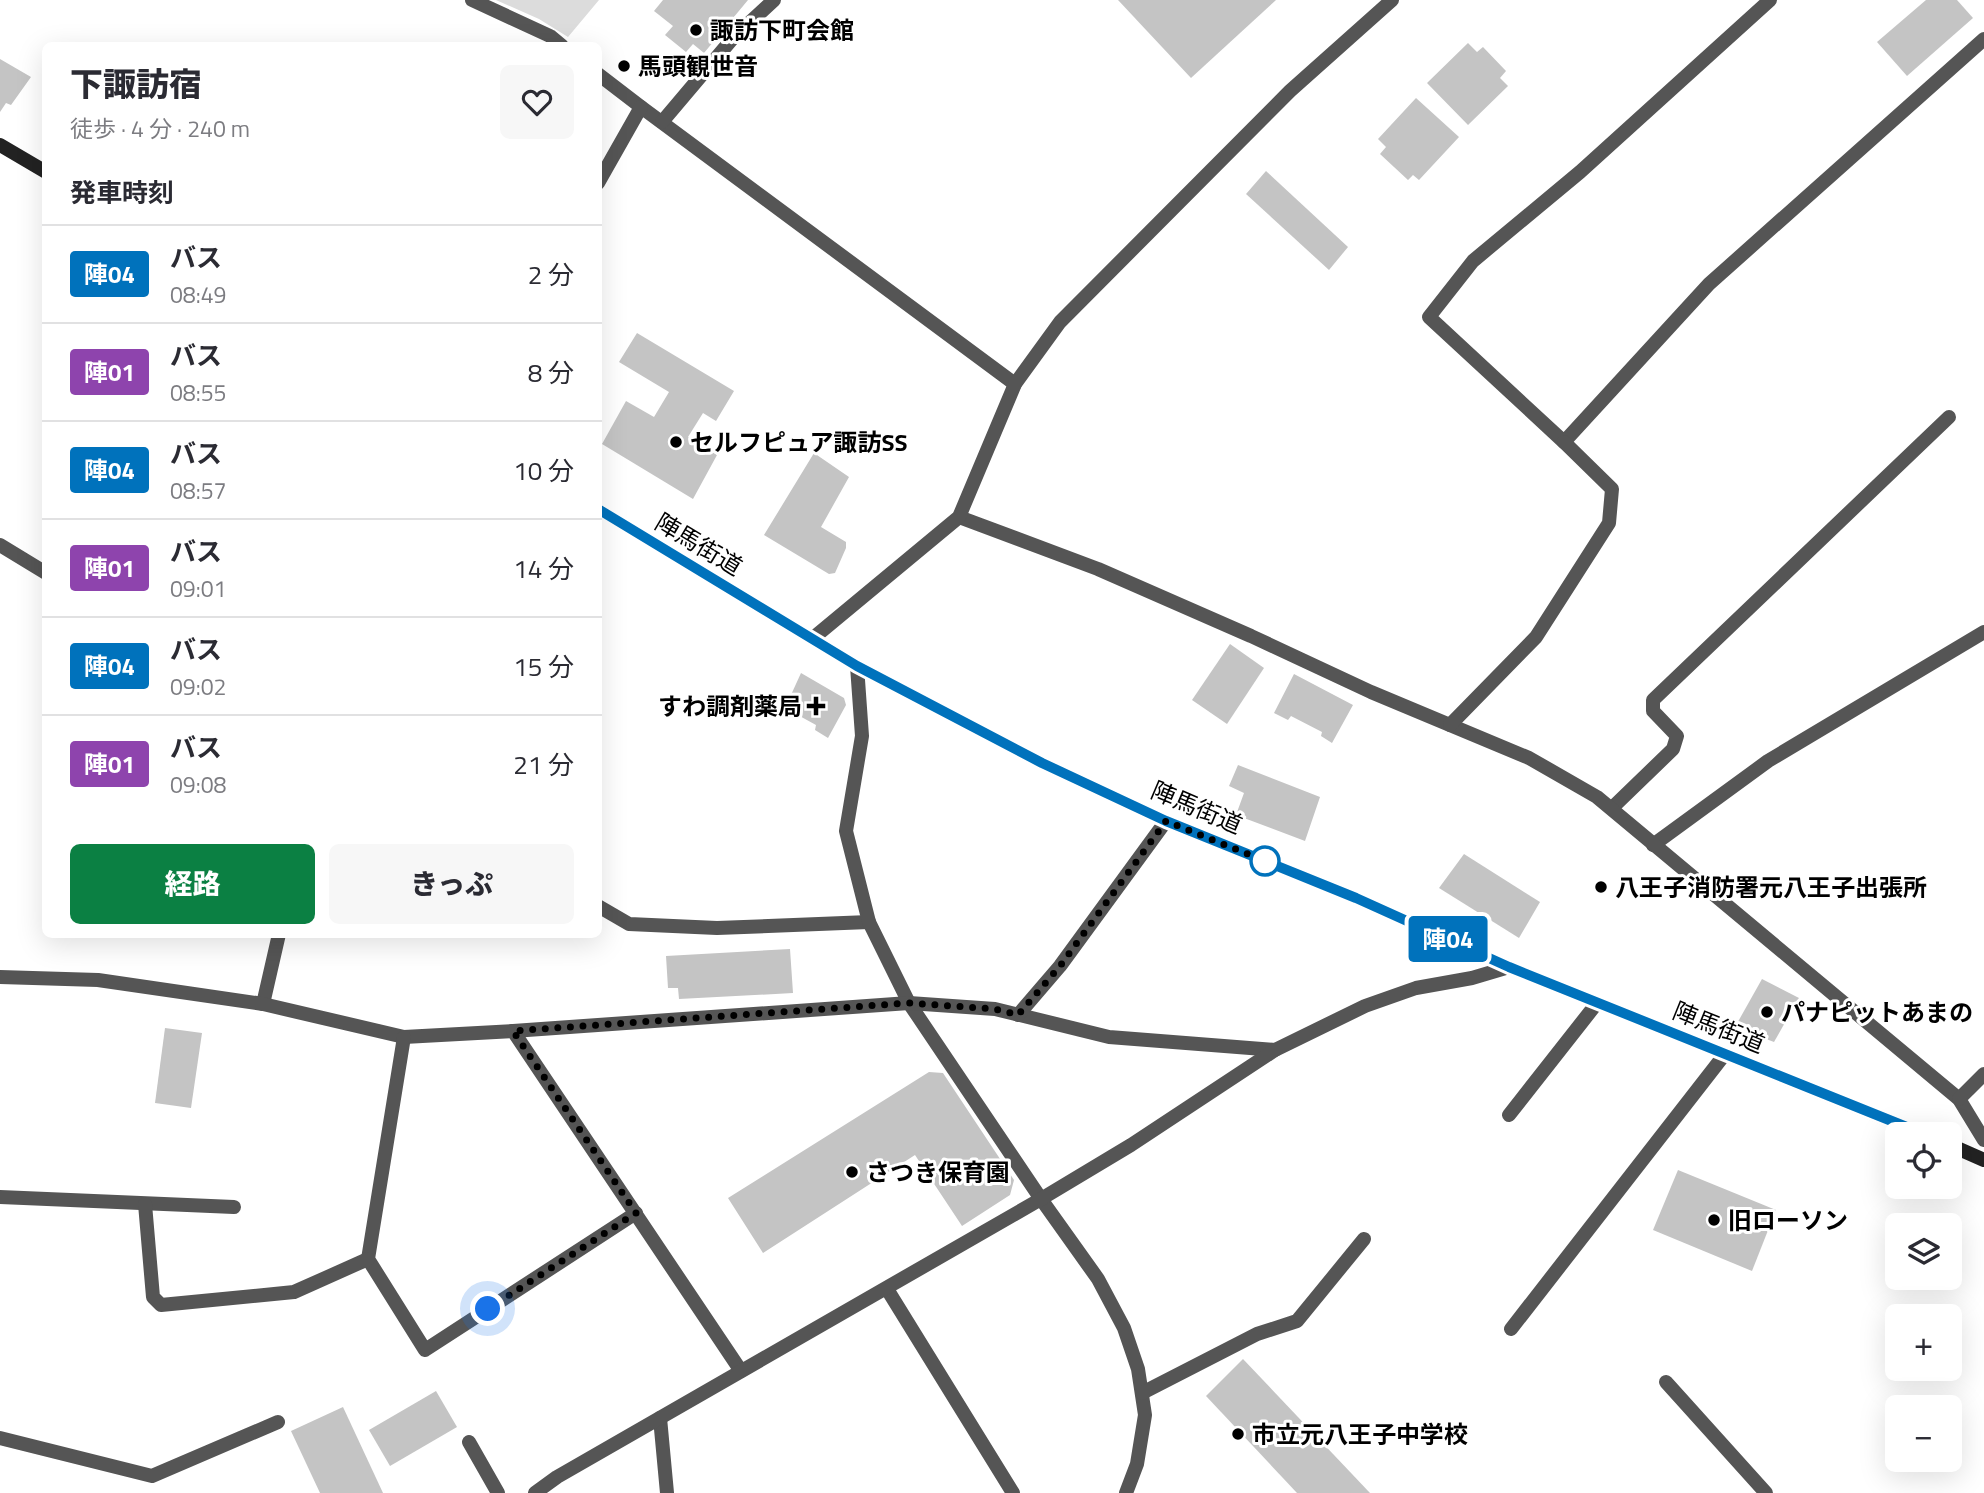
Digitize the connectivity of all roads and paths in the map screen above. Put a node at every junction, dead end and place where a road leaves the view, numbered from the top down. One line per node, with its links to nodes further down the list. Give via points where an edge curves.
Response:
1 (472, 0): 6 (street)
2 (774, 0): 9 (street, via 733,38)
3 (1392, 0): 13 (street, via 1290,91 1060,322)
4 (1770, 0): 15 (street, via 1474,261 1429,317)
5 (1984, 39): 15 (street, via 1709,284)
6 (557, 42)
7 (602, 77): 8 (street)
8 (640, 107): 9 (street); 12 (street)
9 (662, 122): 13 (street)
10 (0, 145): 11 (main road)
11 (42, 170)
12 (602, 176)
13 (1015, 384): 17 (street)
14 (1949, 417): 24 (street, via 1653,700 1653,710 1677,736 1673,749)
15 (1564, 442): 23 (street, via 1612,489 1609,523 1536,637)
16 (602, 511): 21 (main road, 陣馬街道)
17 (959, 517): 21 (street); 23 (street, via 1098,569)
18 (0, 545): 19 (street)
19 (42, 571)
20 (1984, 632): 26 (street, via 1768,761)
21 (812, 639): 22 (main road, 陣馬街道)
22 (857, 666): 25 (main road, 陣馬街道, via 1042,763); 28 (street, via 862,736 846,831)
23 (1450, 725): 24 (street, via 1529,758)
24 (1612, 808): 26 (street)
25 (1166, 821): 30 (main road, 陣馬街道, via 1356,898); 35 (street, via 1060,966)
26 (1653, 845): 41 (street)
27 (602, 908): 28 (street, via 629,924 717,928)
28 (869, 922): 32 (street)
29 (278, 938): 34 (street)
30 (1509, 967): 33 (main road, 陣馬街道); 38 (street, via 1416,988 1364,1006)
31 (0, 977): 34 (street, via 99,980)
32 (909, 1003): 35 (street); 36 (street); 48 (street)
33 (1597, 1003): 39 (main road, 陣馬街道); 42 (street)
34 (263, 1004): 37 (street)
35 (1018, 1015): 38 (street, via 1109,1037)
36 (513, 1031): 37 (street); 51 (street)
37 (404, 1037): 53 (street)
38 (1275, 1050): 48 (street)
39 (1725, 1054): 43 (main road, 陣馬街道); 55 (street)
40 (1984, 1074): 41 (street)
41 (1959, 1099): 44 (street)
42 (1509, 1115)
43 (1893, 1122)
44 (1984, 1140)
45 (1962, 1150): 46 (main road)
46 (1984, 1160)
47 (0, 1197): 49 (street)
48 (1041, 1199): 54 (street); 58 (street, via 1098,1279 1124,1328)
49 (145, 1204): 50 (street); 53 (street, via 153,1297 161,1305 294,1292)
50 (234, 1207)
51 (636, 1213): 53 (street, via 425,1350); 56 (street)
52 (1364, 1239): 58 (street, via 1297,1321 1257,1334)
53 (368, 1259)
54 (887, 1289): 56 (street); 66 (street)
55 (1511, 1329)
56 (741, 1371): 59 (street)
57 (1666, 1382): 68 (street)
58 (1142, 1393): 67 (street, via 1145,1415 1137,1464)
59 (660, 1418): 64 (street); 65 (street)
60 (278, 1422): 61 (street, via 152,1476)
61 (0, 1438)
62 (469, 1442): 63 (street)
63 (498, 1493)
64 (535, 1493)
65 (667, 1493)
66 (1013, 1493)
67 (1126, 1493)
68 (1766, 1493)

